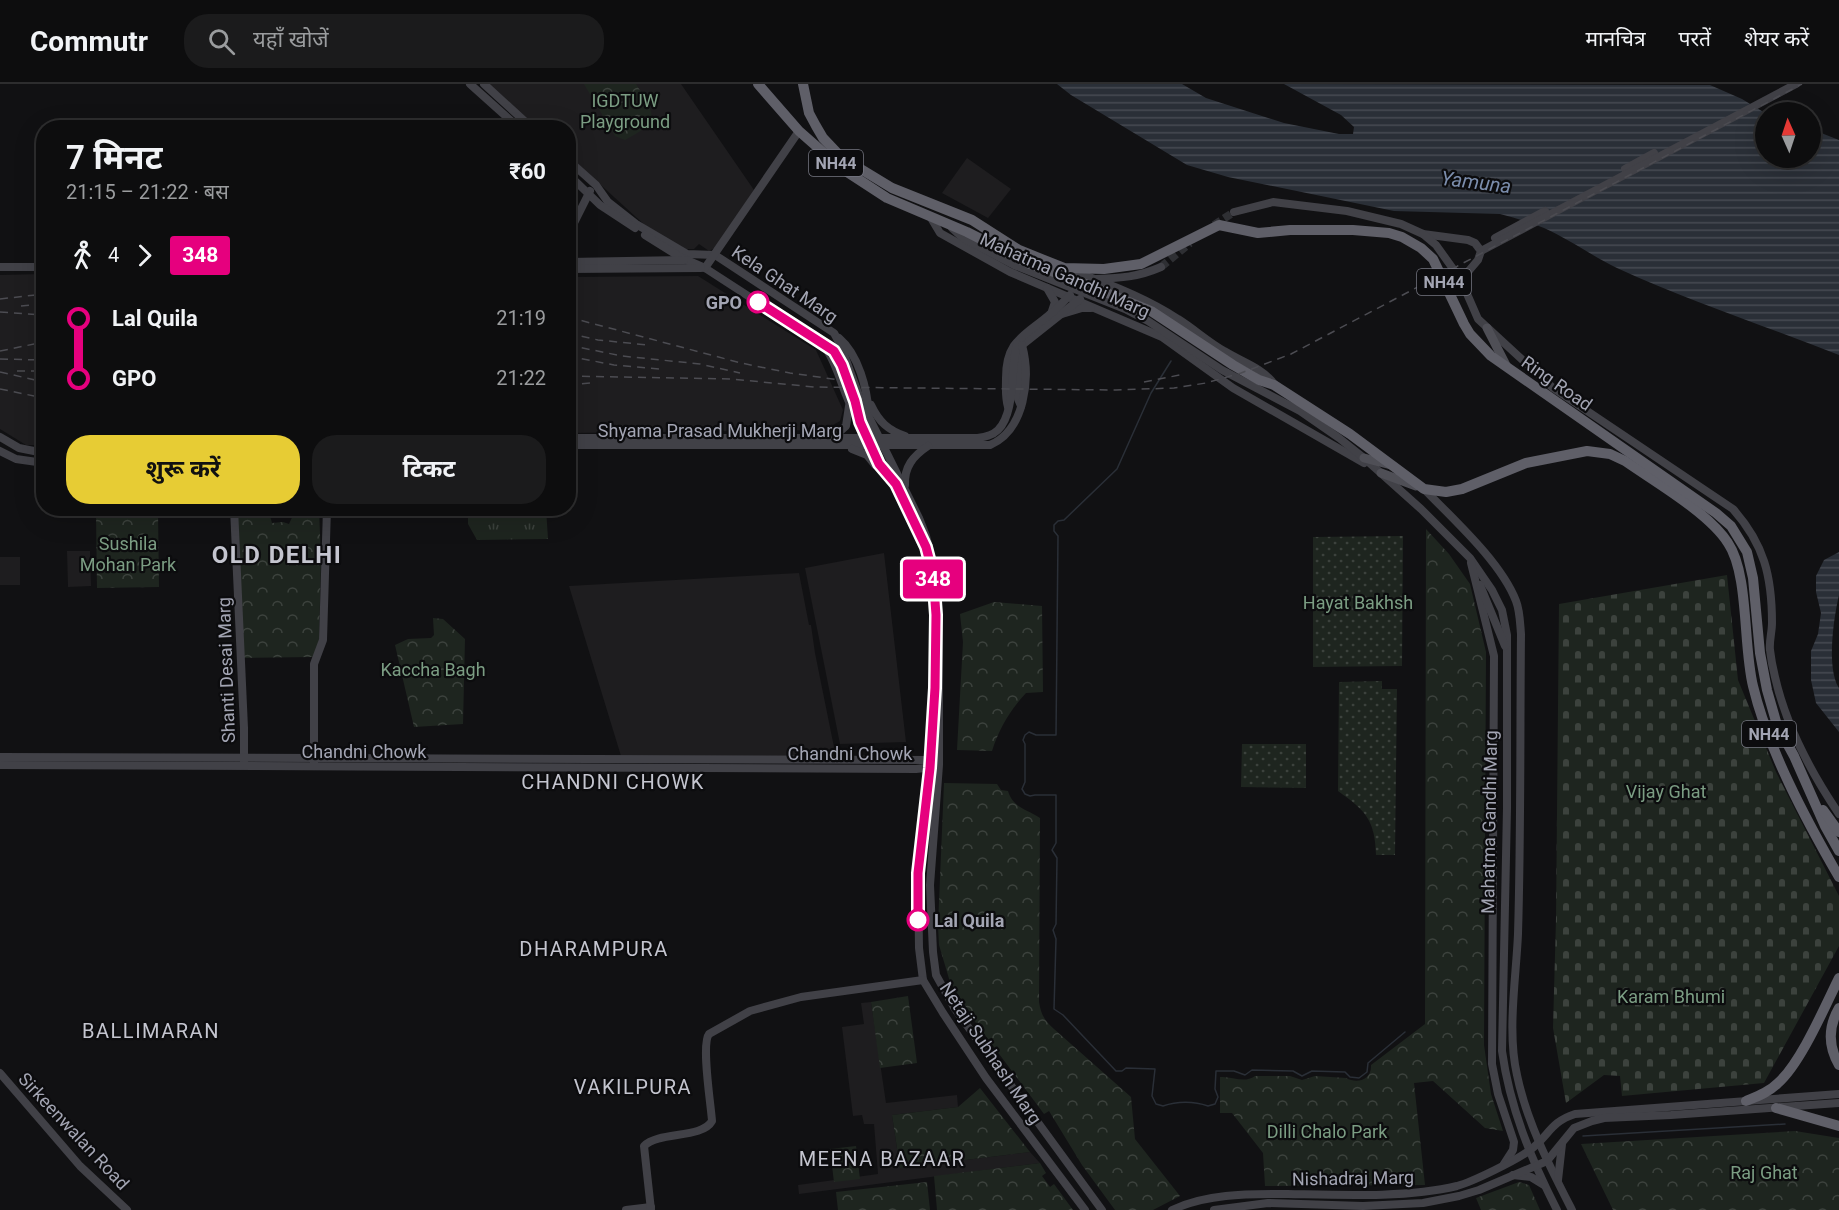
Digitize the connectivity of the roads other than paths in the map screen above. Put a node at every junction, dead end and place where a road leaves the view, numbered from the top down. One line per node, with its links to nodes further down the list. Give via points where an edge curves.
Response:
1 (470, 84): 7 (main road)
2 (484, 84): 8 (main road)
3 (758, 84): 9 (highway, Mahatma Gandhi Marg / NH44)
4 (803, 84): 28 (highway, Mahatma Gandhi Marg, via 809,113 823,138 841,157 892,189 972,220 1019,250)
5 (1785, 84): 19 (main road)
6 (1796, 84): 19 (main road)
7 (510, 120)
8 (523, 120)
9 (800, 131): 16 (highway, Mahatma Gandhi Marg / NH44, via 867,186); 21 (main road)
10 (576, 167): 12 (main road)
11 (576, 182): 13 (main road)
12 (596, 185): 13 (main road); 22 (main road, via 608,202 636,224 687,254)
13 (587, 193): 15 (main road); 23 (main road, via 615,216)
14 (1235, 214): 17 (main road, via 1274,202 1347,211)
15 (576, 218)
16 (931, 218): 18 (highway); 34 (main road, Mahatma Gandhi Marg, via 940,233)
17 (1424, 234): 20 (main road, via 1468,240); 32 (main road)
18 (965, 235): 47 (highway, via 1151,311); 50 (main road, Mahatma Gandhi Marg, via 1014,266 1125,309 1221,370)
19 (1489, 244): 20 (main road)
20 (1480, 248): 32 (main road, via 1478,260)
21 (716, 253): 22 (main road); 27 (main road); 36 (main road, Kela Ghat Marg)
22 (703, 255): 23 (main road)
23 (685, 260): 24 (main road); 27 (main road, Kela Ghat Marg)
24 (576, 262)
25 (0, 267): 26 (main road)
26 (36, 267)
27 (705, 268): 29 (main road); 40 (main road, Kela Ghat Marg)
28 (1064, 268): 30 (highway, Ring Road / NH44); 31 (main road); 34 (main road)
29 (576, 269)
30 (1104, 269): 31 (main road); 49 (highway, Ring Road / NH44, via 1141,264 1219,225 1258,233 1389,233 1412,242 1433,259 1470,334)
31 (1095, 279): 33 (main road); 33 (main road, via 1127,278 1161,268 1141,280); 35 (main road)
32 (1461, 280): 43 (main road, via 1472,308)
33 (1104, 284): 37 (main road); 48 (main road, via 1157,307)
34 (1047, 288): 35 (main road, Mahatma Gandhi Marg); 41 (main road, via 1055,302)
35 (1068, 297): 37 (main road, Mahatma Gandhi Marg); 41 (main road)
36 (784, 300): 39 (main road, Kela Ghat Marg); 40 (main road)
37 (1078, 301): 38 (main road, Mahatma Gandhi Marg); 41 (main road)
38 (1096, 308): 41 (main road); 53 (main road, Mahatma Gandhi Marg, via 1162,337)
39 (800, 311): 42 (main road); 44 (main road, Kela Ghat Marg)
40 (775, 313): 42 (main road, Kela Ghat Marg)
41 (1055, 314): 46 (main road, via 1020,339)
42 (792, 324): 45 (main road, Kela Ghat Marg)
43 (1487, 328): 49 (main road); 80 (main road, via 1554,388 1733,509 1749,527 1770,584 1770,649)
44 (834, 333): 52 (main road, via 847,344 856,360); 55 (main road, Kela Ghat Marg)
45 (822, 343): 54 (main road); 56 (main road, Kela Ghat Marg, via 834,351 842,365)
46 (1019, 345): 60 (main road, via 1009,352 1006,361 1008,407 999,430 976,438); 65 (main road, via 1026,358 1024,397 1007,434 990,445)
47 (1207, 347): 48 (highway); 50 (highway)
48 (1222, 351): 51 (main road, via 1260,371)
49 (1507, 367): 80 (highway, Ring Road / NH44, via 1731,526 1747,552 1760,653 1777,725)
50 (1260, 385): 51 (highway); 53 (main road); 68 (main road, Mahatma Gandhi Marg)
51 (1274, 385): 70 (highway)
52 (868, 399): 55 (main road); 60 (main road, via 886,427)
53 (1256, 401): 71 (main road, Mahatma Gandhi Marg)
54 (848, 404): 56 (main road); 59 (main road, via 846,426)
55 (870, 418): 62 (main road, Kela Ghat Marg)
56 (860, 422): 61 (main road, Kela Ghat Marg)
57 (0, 437): 67 (main road)
58 (576, 438): 59 (main road, Shyama Prasad Mukherji Marg)
59 (823, 438): 61 (main road, Shyama Prasad Mukherji Marg)
60 (913, 438): 62 (main road)
61 (869, 442): 62 (main road); 64 (main road, Shyama Prasad Mukherji Marg); 72 (main road, Netaji Subhash Marg, via 879,464)
62 (881, 442): 65 (main road); 74 (main road, Netaji Subhash Marg)
63 (576, 446): 64 (main road, Shyama Prasad Mukherji Marg)
64 (836, 446): 72 (main road, via 867,456)
65 (929, 446): 74 (main road, via 908,465)
66 (0, 451): 69 (main road, via 16,459)
67 (36, 451)
68 (1364, 458): 70 (main road); 71 (main road, Mahatma Gandhi Marg)
69 (36, 462)
70 (1393, 466): 73 (highway)
71 (1381, 472): 73 (main road); 77 (main road, Mahatma Gandhi Marg)
72 (896, 484): 85 (main road, Netaji Subhash Marg, via 926,547 933,574 936,642)
73 (1424, 489): 92 (highway, NH44, via 1462,489 1526,463 1587,451 1625,461 1709,520 1729,543 1741,579 1748,666 1766,728 1815,835); 106 (main road, Mahatma Gandhi Marg, via 1485,553 1516,600 1521,634 1514,1050 1517,1077)
74 (905, 490): 87 (main road, Netaji Subhash Marg, via 926,536 935,572 939,620)
75 (234, 516): 83 (main road, Shanti Desai Marg)
76 (329, 516): 84 (main road, via 323,640 314,664)
77 (1470, 558): 78 (main road); 79 (main road, Mahatma Gandhi Marg, via 1502,610)
78 (1476, 578): 79 (main road); 103 (main road, via 1494,656 1492,1064)
79 (1507, 650): 102 (main road, Mahatma Gandhi Marg, via 1502,1051)
80 (1799, 754): 88 (highway, Ring Road / NH44); 89 (main road)
81 (0, 757): 82 (main road, Chandni Chowk)
82 (47, 761): 83 (main road, Chandni Chowk); 86 (main road, Chandni Chowk)
83 (244, 762): 84 (main road, Chandni Chowk)
84 (314, 762): 85 (main road, Chandni Chowk)
85 (931, 764): 87 (main road, Chandni Chowk); 94 (main road, Netaji Subhash Marg, via 918,878)
86 (0, 765)
87 (939, 765): 122 (main road, Netaji Subhash Marg, via 930,885 936,975 955,1009)
88 (1810, 794): 90 (highway); 91 (highway, Ring Road / NH44)
89 (1839, 814)
90 (1839, 832)
91 (1839, 851)
92 (1839, 877)
93 (1839, 978): 99 (highway, via 1794,1064 1766,1093)
94 (923, 980): 118 (main road, via 801,997 750,1011 709,1034 706,1053 712,1121 708,1127 650,1135 642,1141 640,1157); 121 (main road, Netaji Subhash Marg, via 986,1078)
95 (1839, 1008): 96 (highway, via 1830,1037)
96 (1839, 1065)
97 (0, 1073): 119 (main road, Sirkeenwalan Road, via 80,1166)
98 (1839, 1094): 100 (main road)
99 (1746, 1101): 100 (main road, Nishadraj Marg); 106 (main road, Nishadraj Marg, via 1575,1114 1556,1123)
100 (1774, 1103): 101 (main road); 104 (highway); 107 (main road, via 1604,1118 1574,1128)
101 (1839, 1103)
102 (1514, 1106): 103 (main road); 105 (main road, Mahatma Gandhi Marg)
103 (1503, 1110): 108 (main road)
104 (1839, 1126)
105 (1523, 1137): 109 (main road, Mahatma Gandhi Marg); 110 (main road)
106 (1539, 1143): 109 (main road, Nishadraj Marg); 112 (main road, Mahatma Gandhi Marg)
107 (1562, 1143): 112 (main road); 116 (main road)
108 (1514, 1146): 110 (main road); 113 (main road)
109 (1528, 1152): 111 (main road, Nishadraj Marg); 114 (main road, Mahatma Gandhi Marg)
110 (1518, 1154): 111 (main road)
111 (1512, 1161): 113 (main road, Nishadraj Marg)
112 (1546, 1161): 114 (main road, Nishadraj Marg); 116 (main road, Mahatma Gandhi Marg)
113 (1503, 1165): 123 (main road, Nishadraj Marg, via 1458,1185 1422,1191 1221,1197 1186,1203)
114 (1535, 1166): 115 (main road, Nishadraj Marg); 117 (main road, Mahatma Gandhi Marg)
115 (1512, 1175): 117 (main road, via 1531,1177); 124 (main road, Nishadraj Marg, via 1459,1196 1423,1203 1268,1203)
116 (1558, 1182): 126 (main road, Mahatma Gandhi Marg)
117 (1545, 1186): 125 (main road, Mahatma Gandhi Marg)
118 (649, 1209): 120 (main road)
119 (127, 1210)
120 (626, 1210)
121 (1084, 1210)
122 (1102, 1210)
123 (1172, 1210)
124 (1214, 1210)
125 (1557, 1210)
126 (1572, 1210)

